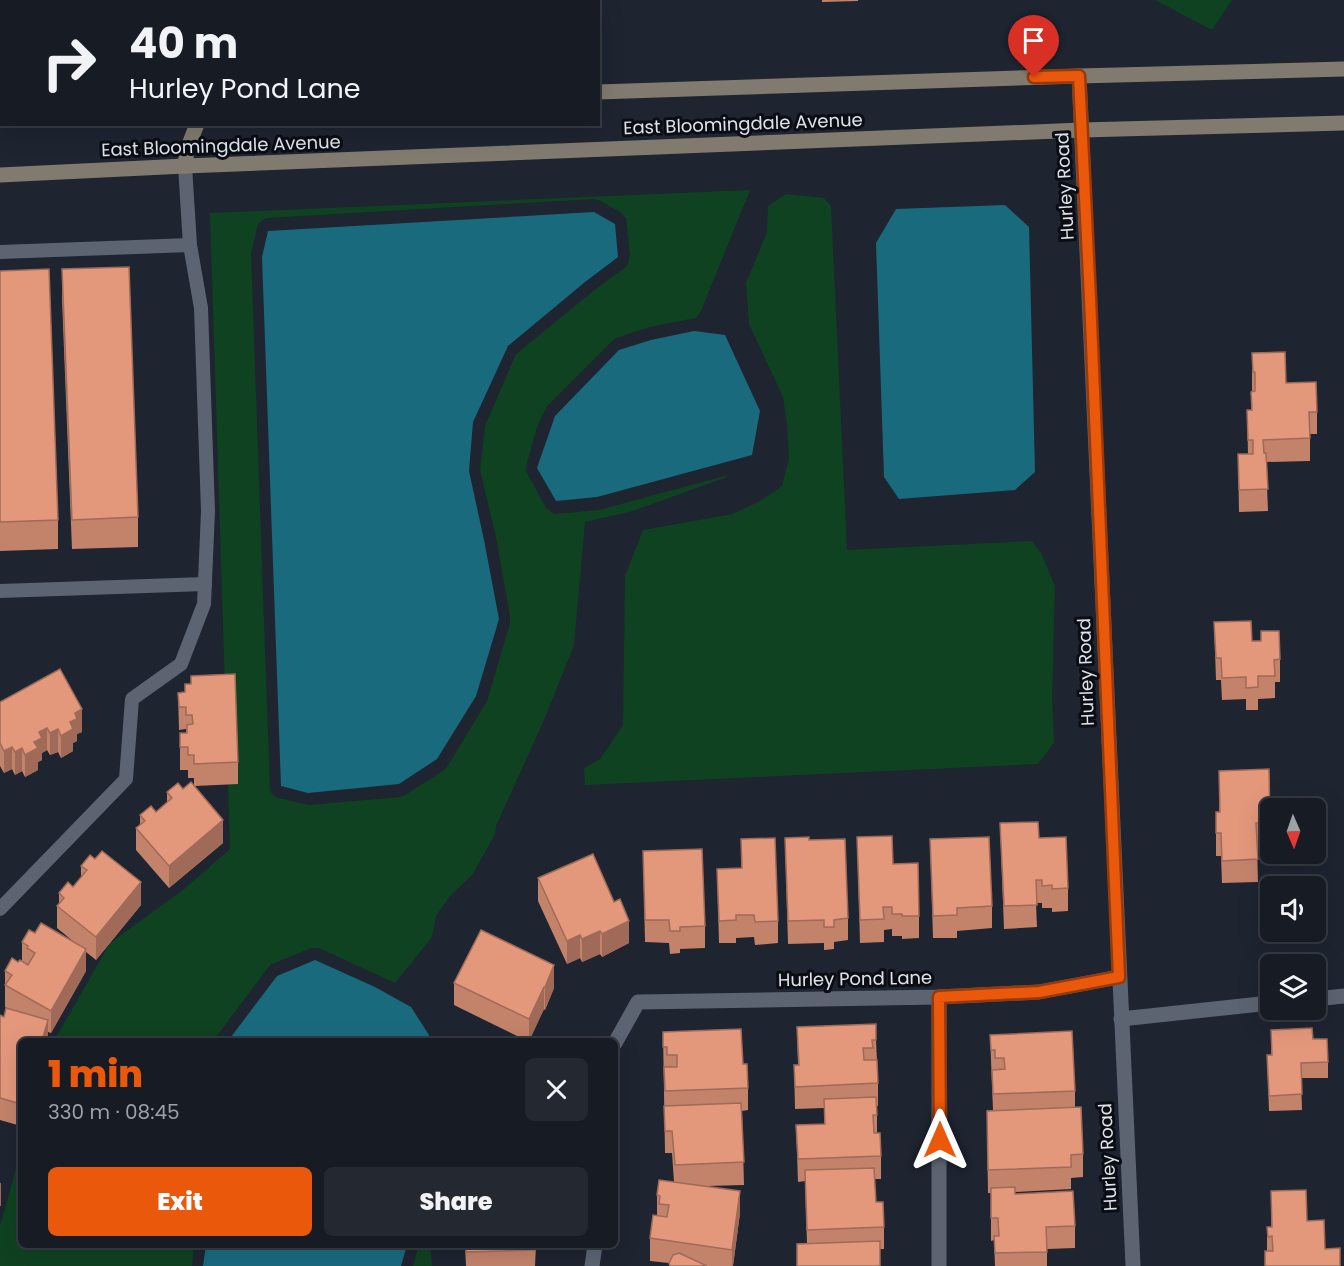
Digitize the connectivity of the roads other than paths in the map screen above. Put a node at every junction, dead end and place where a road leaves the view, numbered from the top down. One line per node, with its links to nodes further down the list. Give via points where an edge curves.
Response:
1 (1344, 69): 2 (main road, East Bloomingdale Avenue)
2 (1079, 76): 3 (main road, East Bloomingdale Avenue); 6 (street, Hurley Road)
3 (600, 92)
4 (1344, 123): 6 (main road, East Bloomingdale Avenue)
5 (197, 126): 7 (main road)
6 (1082, 130): 7 (main road, East Bloomingdale Avenue); 14 (street, Hurley Road)
7 (185, 166): 8 (main road, East Bloomingdale Avenue); 9 (lane)
8 (0, 175)
9 (190, 245): 10 (lane); 11 (lane, via 201,308 208,511)
10 (0, 252)
11 (205, 584): 12 (lane); 13 (lane, via 204,604 181,664 132,699 126,779)
12 (0, 591)
13 (0, 909)
14 (1119, 977): 16 (street, Hurley Pond Lane, via 1039,992); 19 (street, Hurley Road)
15 (1344, 996): 17 (street)
16 (939, 997): 20 (street, Hurley Pond Lane, via 638,1002); 23 (street)
17 (1326, 998)
18 (1260, 1004): 19 (street)
19 (1121, 1019): 24 (street, Hurley Road)
20 (618, 1038)
21 (595, 1248): 22 (street)
22 (592, 1266)
23 (939, 1266)
24 (1133, 1266)

